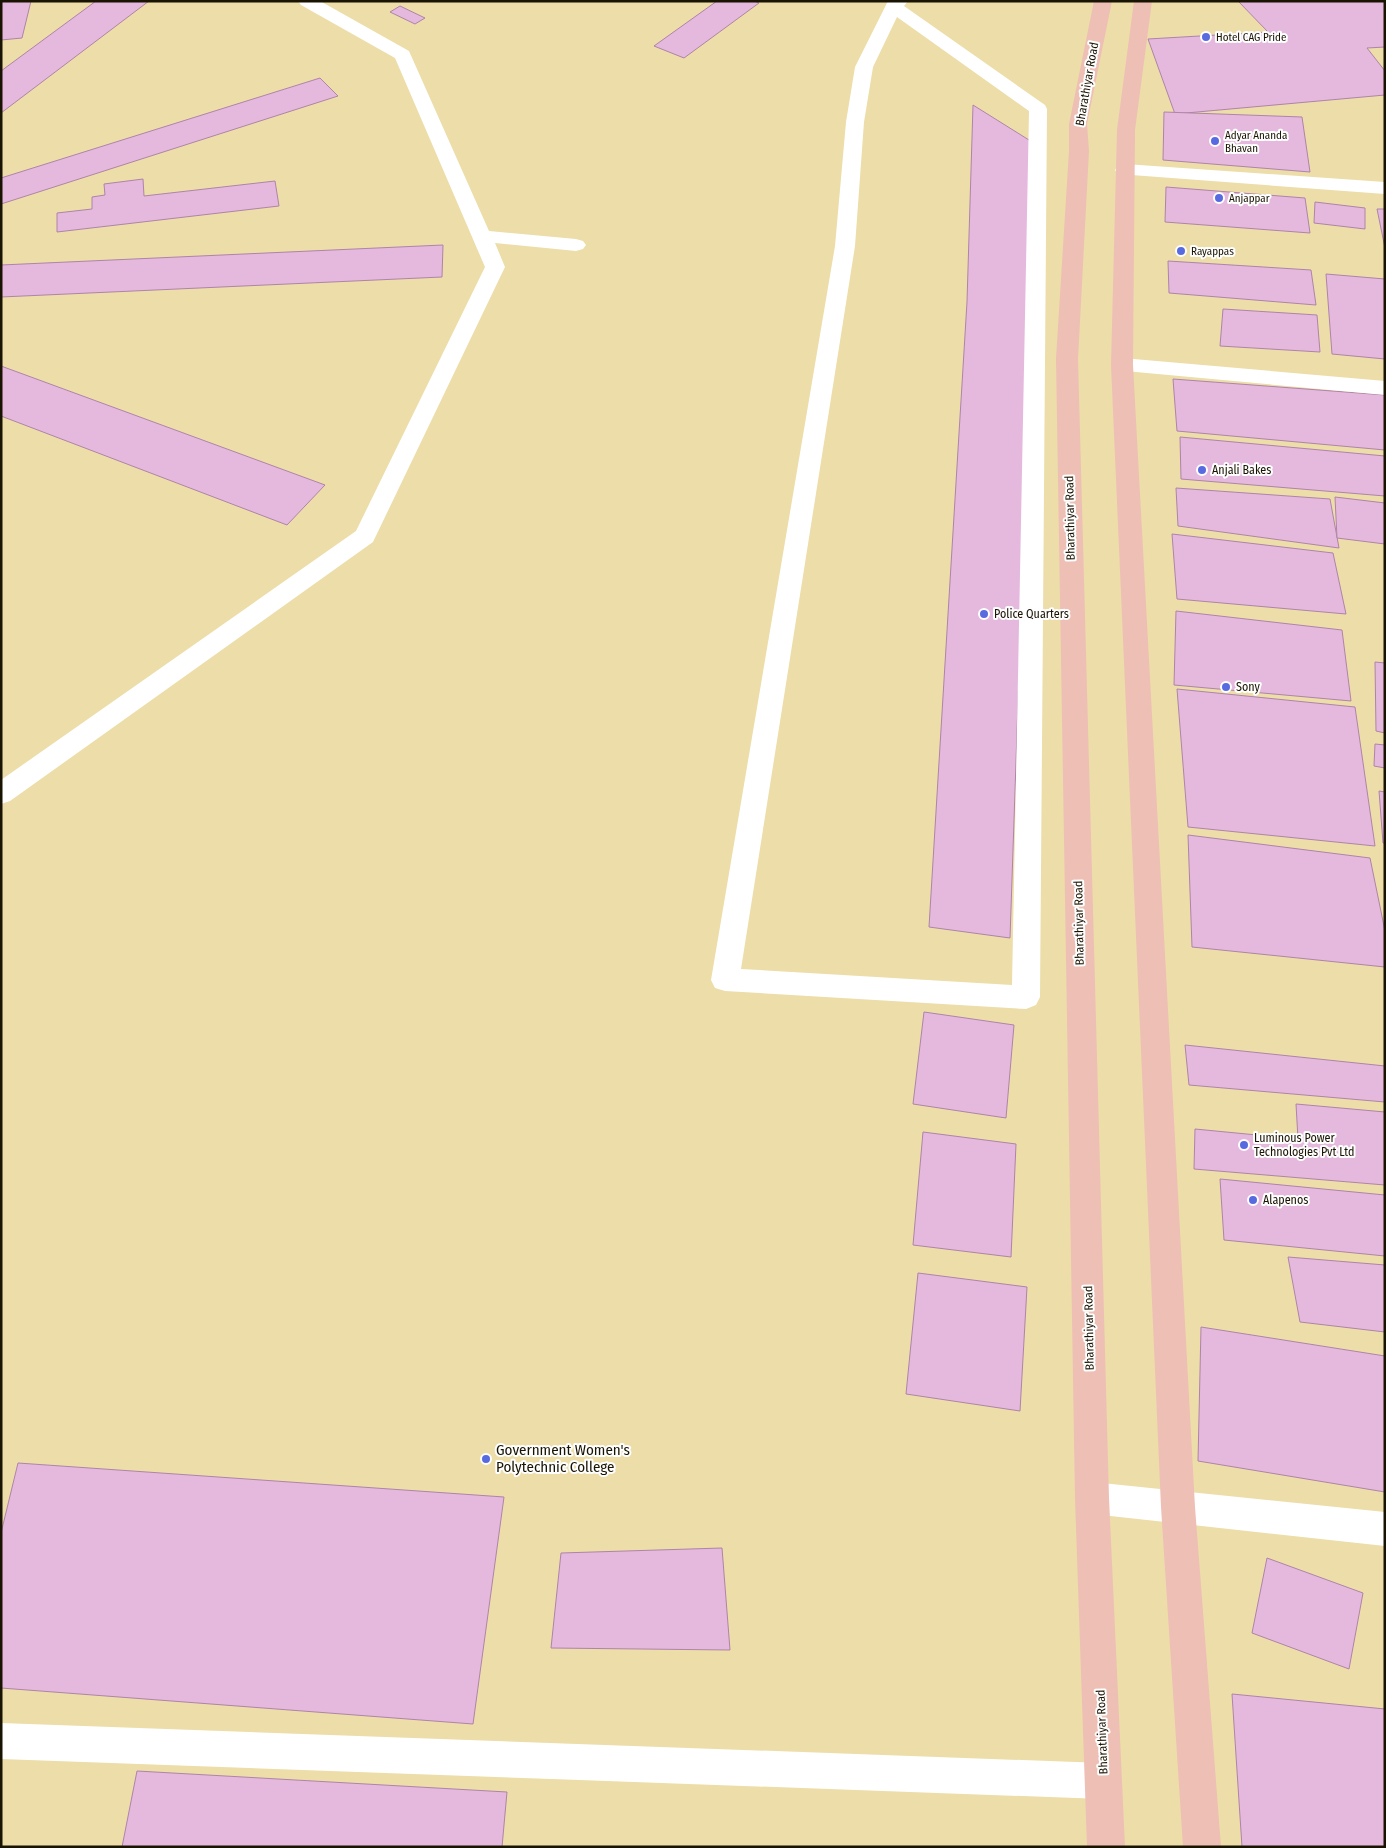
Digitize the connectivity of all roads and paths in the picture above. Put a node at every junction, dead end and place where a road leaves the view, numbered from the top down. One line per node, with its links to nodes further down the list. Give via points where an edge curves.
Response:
1 (307, 1): 7 (street, via 403,55)
2 (1102, 1): 12 (main road, Bharathiyar Road, via 1078,124 1067,359)
3 (1143, 1): 5 (main road, via 1126,130)
4 (896, 3): 4 (street, via 864,67 855,122 845,246 725,980 1026,997 1038,109)
5 (1125, 170): 6 (street); 9 (main road)
6 (1385, 188)
7 (481, 236): 8 (street); 11 (street, via 495,267 365,536)
8 (576, 245)
9 (1122, 365): 10 (street); 13 (main road)
10 (1385, 388)
11 (1, 794)
12 (1092, 1498): 13 (street); 16 (main road, Bharathiyar Road)
13 (1178, 1507): 14 (street); 18 (main road)
14 (1385, 1529)
15 (1, 1741): 16 (street)
16 (1104, 1781): 17 (main road, Bharathiyar Road)
17 (1106, 1847)
18 (1202, 1847)

